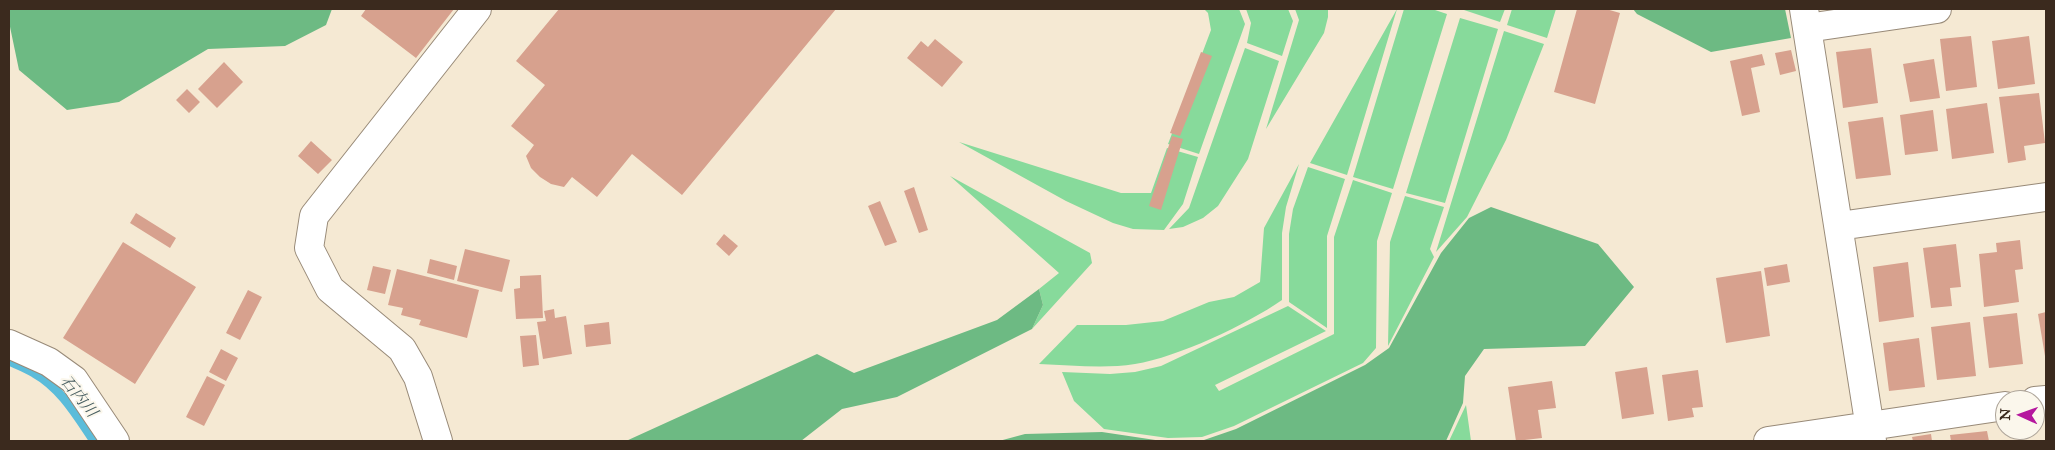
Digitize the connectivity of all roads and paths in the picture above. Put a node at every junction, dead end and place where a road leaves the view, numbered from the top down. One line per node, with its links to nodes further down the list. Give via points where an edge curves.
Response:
1 (477, 9): 10 (street, via 314,216 309,248 330,289 402,349 418,377)
2 (1937, 9): 3 (street)
3 (1806, 18): 5 (street)
4 (2046, 197): 5 (street)
5 (1839, 226): 8 (street)
6 (9, 344): 9 (street, via 49,362 74,380)
7 (1995, 408): 8 (street)
8 (1871, 434): 11 (street)
9 (115, 441)
10 (438, 441)
11 (1768, 441)

